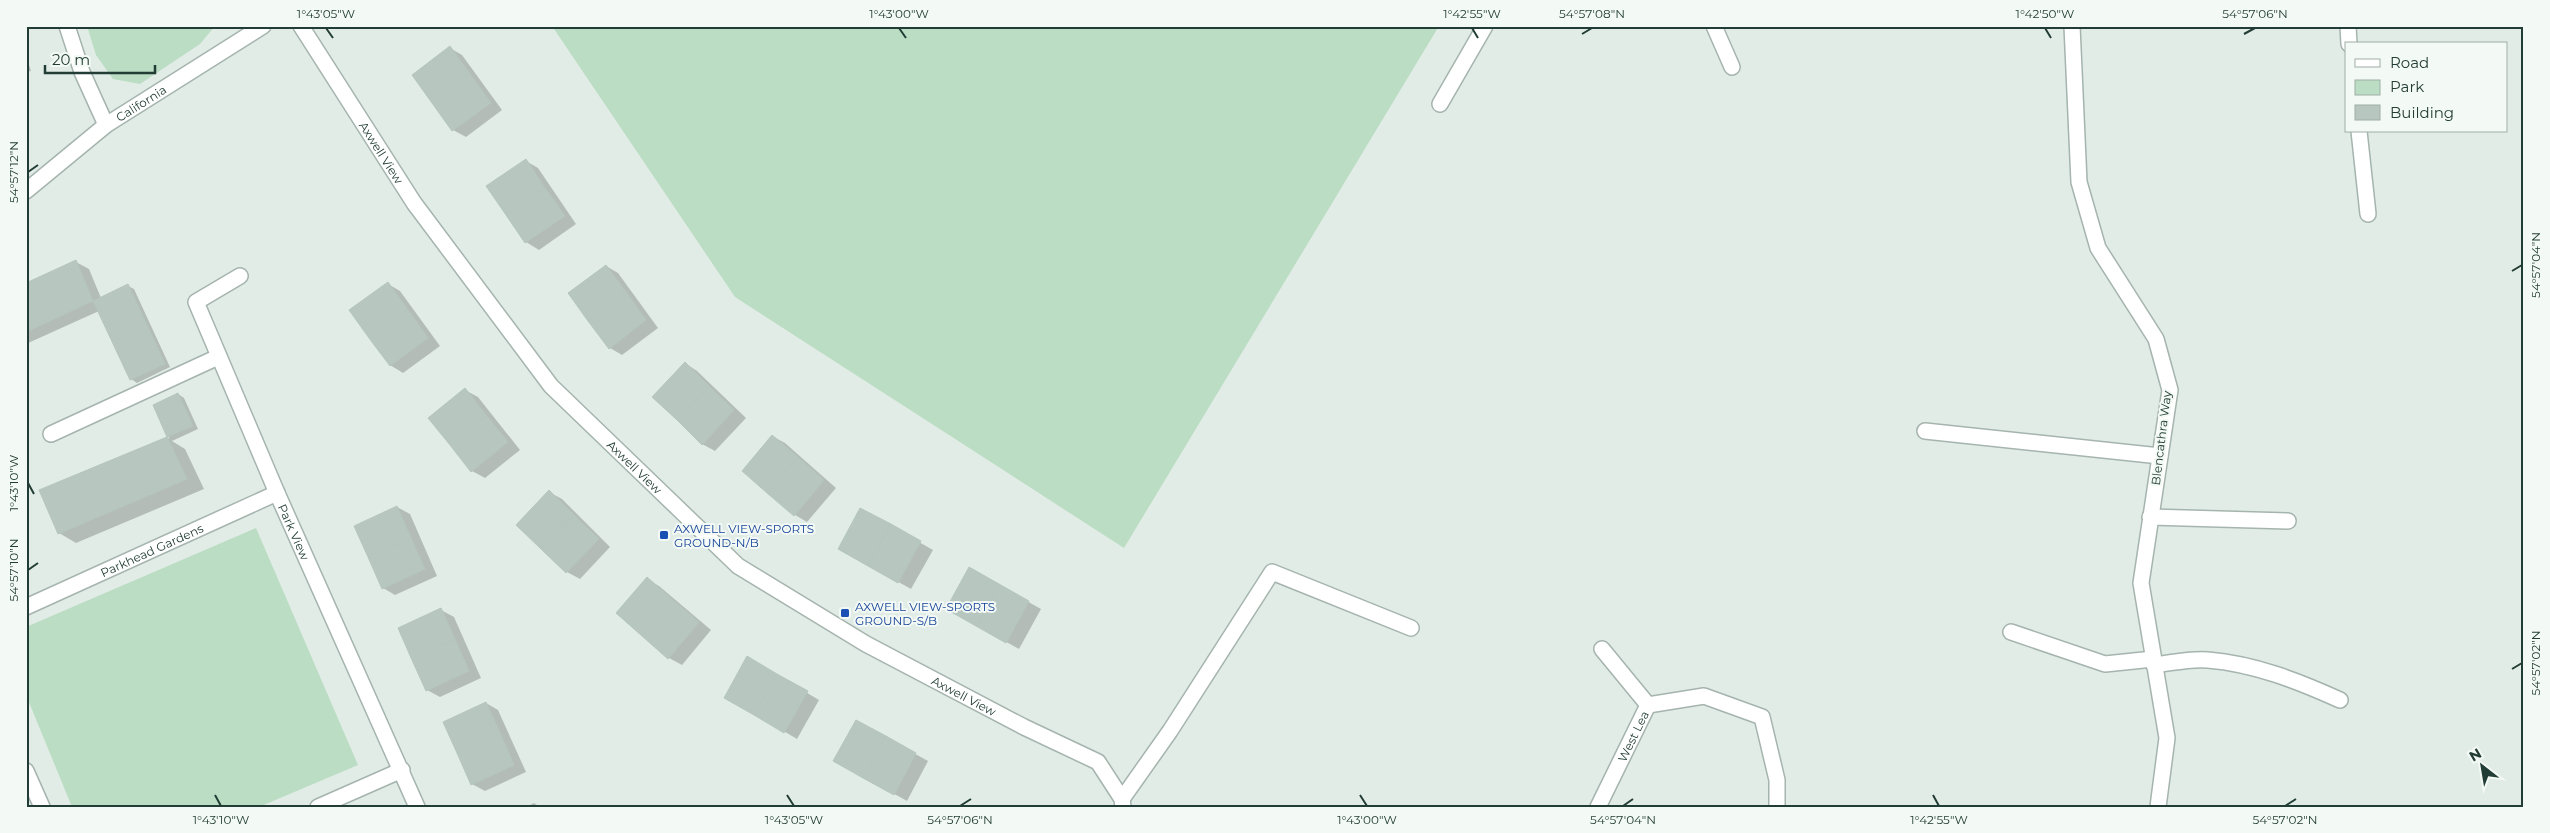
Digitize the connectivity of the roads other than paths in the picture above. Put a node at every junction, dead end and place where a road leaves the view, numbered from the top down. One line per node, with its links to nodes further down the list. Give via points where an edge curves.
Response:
1 (67, 26): 11 (street, via 82,72)
2 (263, 26): 11 (street, California)
3 (301, 26): 32 (street, Axwell View, via 414,203 551,386 738,566 866,644 1098,762)
4 (1485, 26): 10 (street)
5 (1714, 26): 9 (street)
6 (2072, 26): 19 (street, Blencathra Way, via 2078,182 2098,248 2156,339 2170,390)
7 (2348, 26): 8 (street)
8 (2349, 42)
9 (1732, 67)
10 (1440, 104)
11 (106, 125): 13 (street, California)
12 (2359, 132): 14 (street)
13 (26, 191)
14 (2368, 214)
15 (240, 276): 16 (street, Park View, via 196,302)
16 (218, 357): 18 (street); 20 (street, Park View)
17 (1925, 431): 19 (street)
18 (51, 434)
19 (2160, 456): 21 (street, Blencathra Way)
20 (277, 494): 23 (street, Parkhead Gardens); 30 (street, Park View)
21 (2150, 517): 22 (street); 27 (street, Blencathra Way, via 2141,583)
22 (2288, 521)
23 (26, 606)
24 (1411, 628): 32 (street, via 1272,572)
25 (2011, 632): 27 (street, via 2105,664)
26 (1602, 649): 29 (street, West Lea)
27 (2154, 662): 28 (street, via 2207,660 2242,665 2296,680); 38 (street, Blencathra Way, via 2167,738)
28 (2340, 700)
29 (1648, 704): 36 (street, West Lea); 37 (street, via 1704,696 1762,717 1777,780)
30 (402, 770): 34 (street); 35 (street, Park View)
31 (26, 771): 33 (street)
32 (1123, 803)
33 (42, 807)
34 (318, 807)
35 (417, 807)
36 (1598, 807)
37 (1777, 807)
38 (2158, 807)

